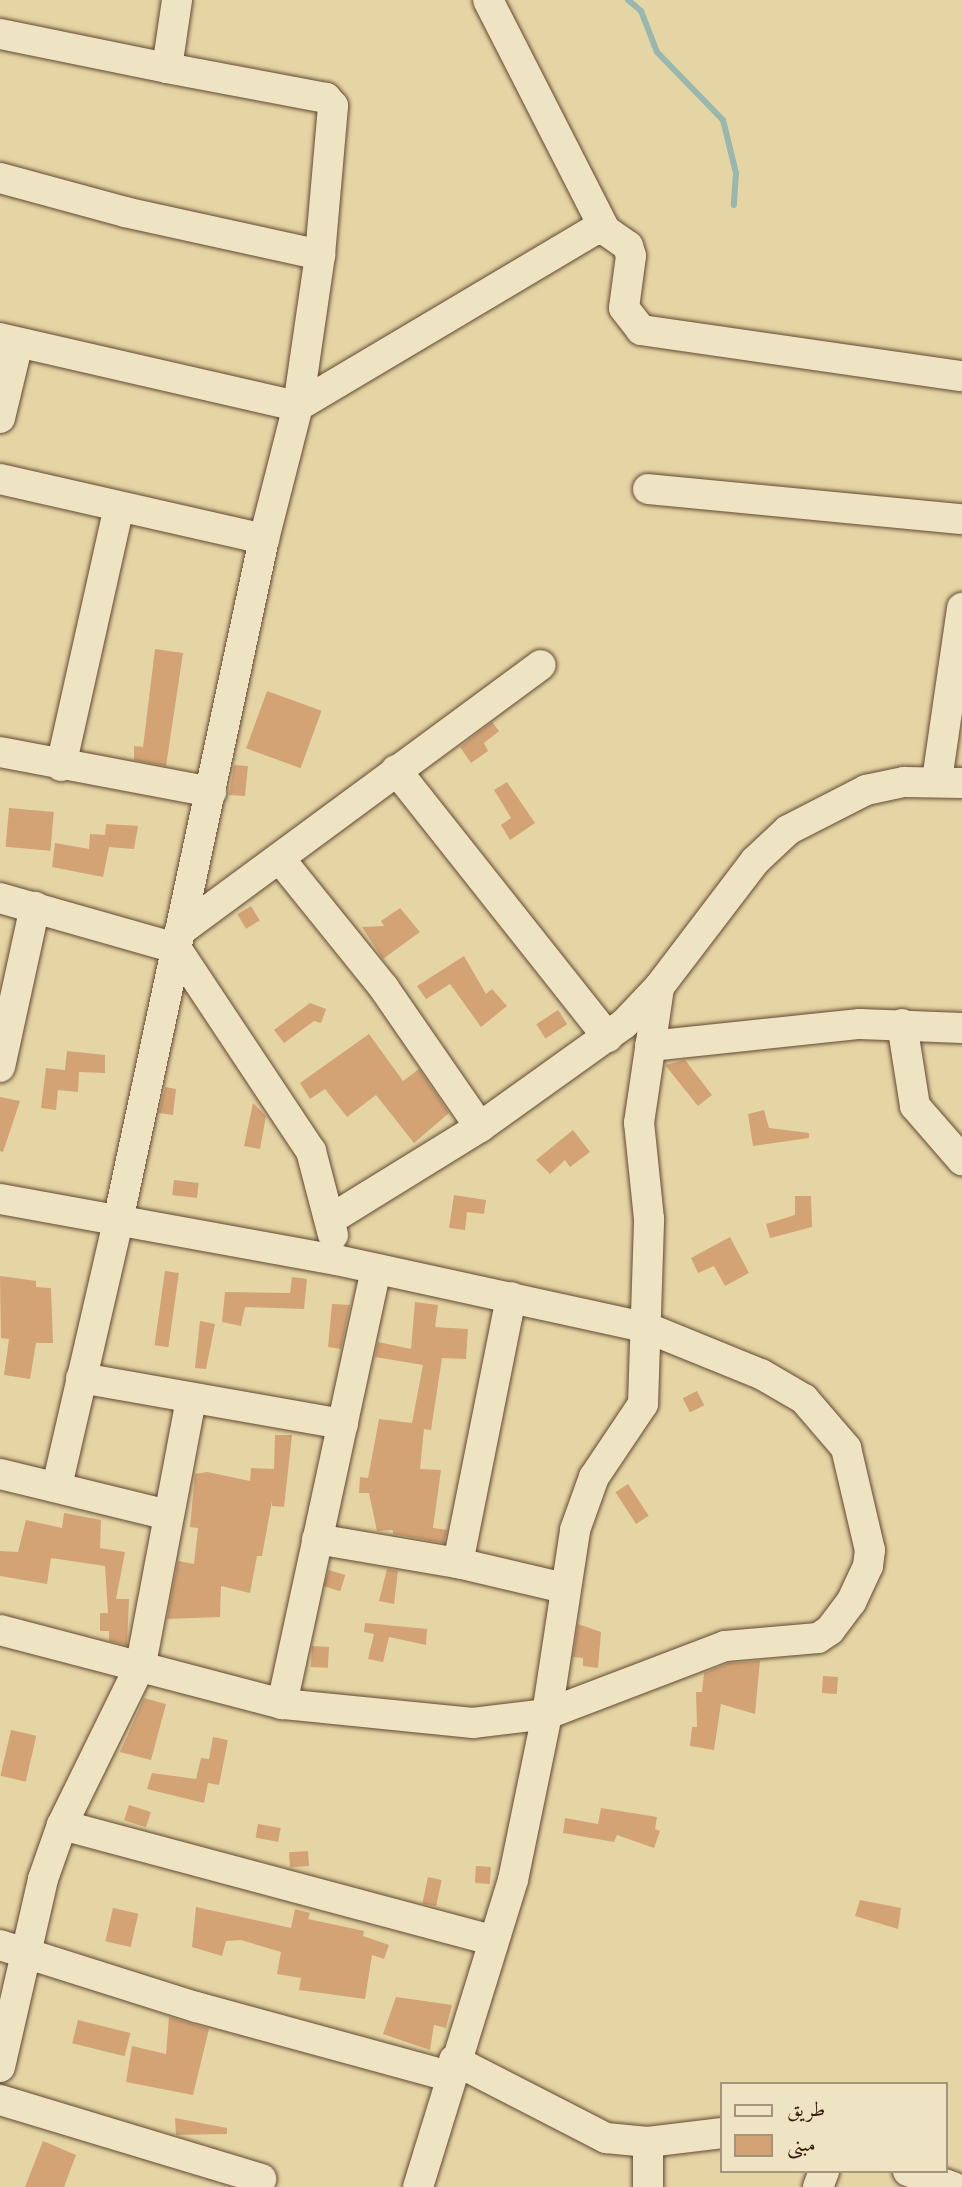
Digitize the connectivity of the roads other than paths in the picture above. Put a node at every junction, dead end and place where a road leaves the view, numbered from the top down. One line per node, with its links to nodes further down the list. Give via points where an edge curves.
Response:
1 (177, 0): 4 (street)
2 (488, 0): 6 (street)
3 (0, 34): 4 (street)
4 (167, 68): 7 (street, via 332,102)
5 (0, 178): 7 (street, via 125,212)
6 (605, 230): 9 (street, via 628,246 631,256 624,308 642,330); 10 (street, via 594,230)
7 (320, 255): 10 (street)
8 (9, 341): 10 (street); 11 (street)
9 (962, 376)
10 (298, 406): 16 (street)
11 (0, 418)
12 (0, 479): 14 (street)
13 (648, 489): 15 (street)
14 (120, 507): 16 (street); 20 (street)
15 (962, 519)
16 (264, 540): 23 (street)
17 (962, 608): 22 (street)
18 (541, 664): 21 (street)
19 (0, 752): 20 (street)
20 (61, 766): 23 (street)
21 (397, 770): 24 (street); 32 (street)
22 (949, 782): 28 (street, via 866,790 788,830 755,861)
23 (211, 792): 27 (street)
24 (279, 859): 27 (street); 35 (street, via 384,988)
25 (0, 898): 26 (street)
26 (35, 907): 27 (street); 30 (street)
27 (178, 939): 38 (street, via 310,1151); 39 (street)
28 (659, 987): 32 (street); 33 (street)
29 (902, 1024): 31 (street); 33 (street, via 819,1026); 36 (street, via 915,1105)
30 (5, 1027): 34 (street)
31 (962, 1028)
32 (608, 1037): 35 (street)
33 (650, 1046): 43 (street, via 639,1124 649,1219)
34 (0, 1067)
35 (480, 1126): 38 (street)
36 (962, 1160)
37 (0, 1199): 39 (street)
38 (331, 1219): 40 (street)
39 (118, 1221): 40 (street); 44 (street)
40 (337, 1259): 41 (street)
41 (376, 1269): 42 (street); 46 (street)
42 (511, 1297): 43 (street); 51 (street)
43 (645, 1327): 52 (street, via 643,1404 594,1477 575,1530); 56 (street, via 761,1374 804,1399 832,1427 846,1448 856,1478 869,1532 868,1566 852,1602 831,1630 818,1637 704,1651)
44 (81, 1378): 45 (street); 48 (street)
45 (191, 1399): 46 (street); 49 (street)
46 (343, 1424): 50 (street)
47 (0, 1474): 48 (street)
48 (57, 1486): 49 (street)
49 (168, 1515): 54 (street)
50 (317, 1539): 51 (street); 55 (street)
51 (458, 1563): 52 (street)
52 (565, 1588): 56 (street)
53 (0, 1630): 54 (street)
54 (141, 1664): 55 (street); 57 (street)
55 (282, 1704): 56 (street, via 473,1723)
56 (547, 1714): 58 (street, via 523,1840)
57 (62, 1825): 58 (street); 59 (street)
58 (494, 1941): 61 (street)
59 (13, 1949): 60 (street); 61 (street, via 196,2007)
60 (0, 2067)
61 (452, 2068): 64 (street, via 606,2138); 67 (street)
62 (0, 2101): 66 (street)
63 (720, 2133): 64 (street)
64 (648, 2142): 68 (street)
65 (914, 2173): 69 (street)
66 (269, 2184)
67 (418, 2187)
68 (648, 2187)
69 (953, 2187)

